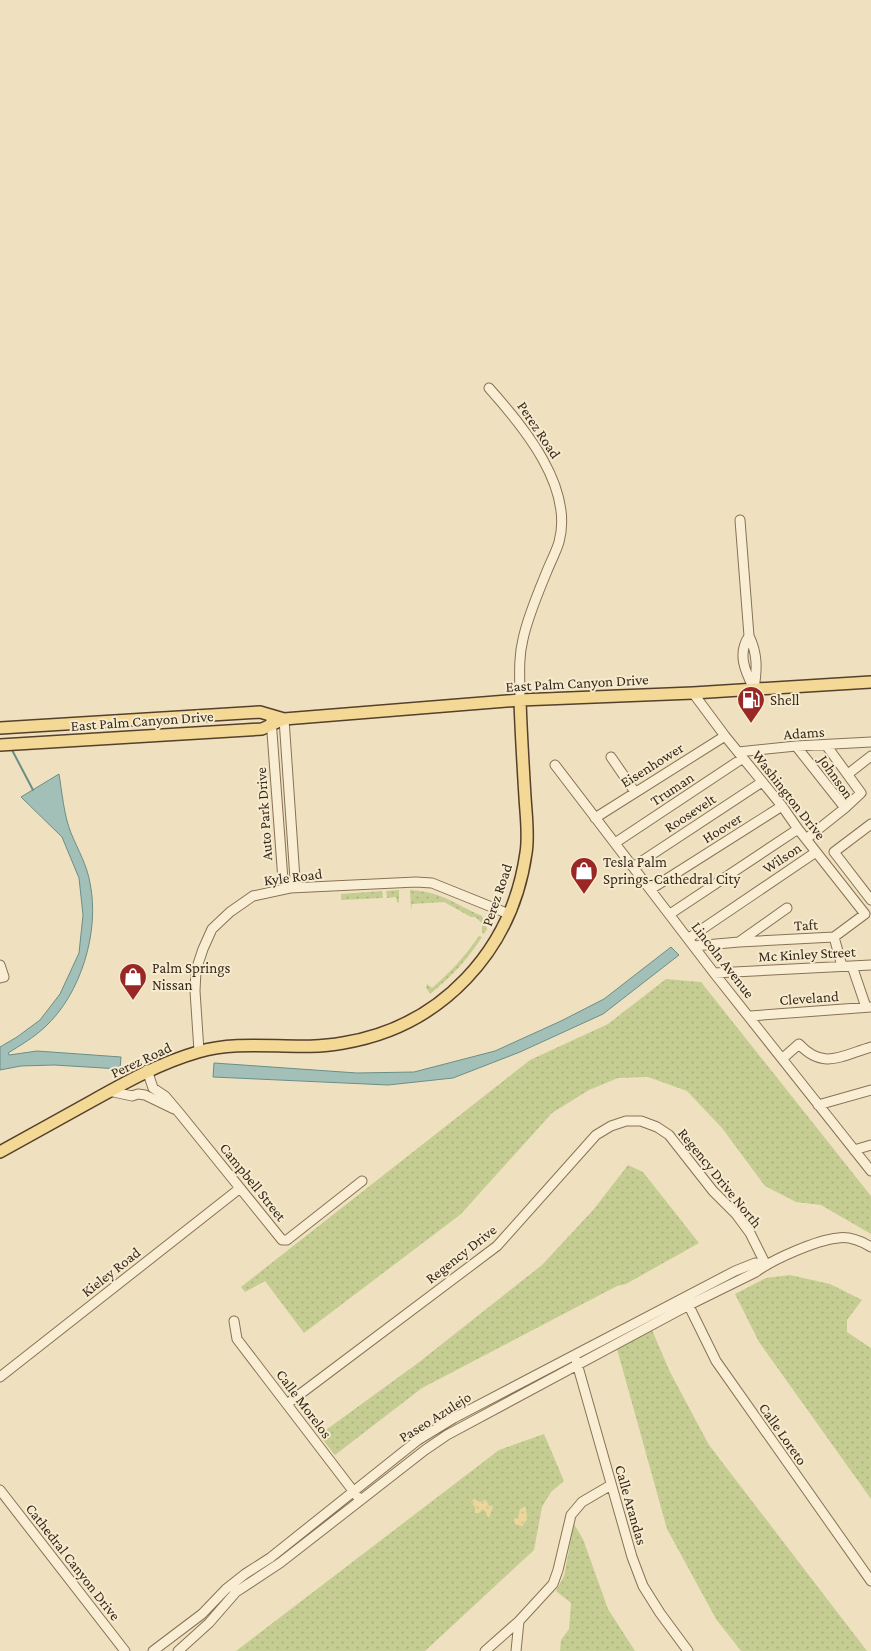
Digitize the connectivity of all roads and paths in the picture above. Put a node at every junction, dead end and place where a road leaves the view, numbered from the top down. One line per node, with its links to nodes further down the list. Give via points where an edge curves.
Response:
1 (489, 388): 6 (street, Perez Road, via 517,420 540,454 556,488 561,514 559,541 523,639 519,661)
2 (740, 520): 4 (street, via 749,636 743,648 745,671)
3 (871, 682): 4 (main road, East Palm Canyon Drive)
4 (754, 689): 5 (main road, East Palm Canyon Drive)
5 (693, 693): 6 (main road, East Palm Canyon Drive); 10 (street, Washington Drive)
6 (520, 700): 8 (main road, East Palm Canyon Drive); 35 (main road, Perez Road, via 526,852)
7 (271, 719): 8 (main road, East Palm Canyon Drive); 9 (main road, East Palm Canyon Drive, via 260,712); 12 (main road, East Palm Canyon Drive, via 262,729); 31 (street, Auto Park Drive, via 283,880)
8 (284, 719): 31 (street, Auto Park Drive, via 295,879)
9 (0, 728)
10 (725, 736): 15 (street, Washington Drive); 21 (street, Eisenhower)
11 (871, 742): 13 (street, Adams)
12 (0, 745)
13 (826, 745): 14 (street, Adams); 19 (street)
14 (796, 746): 15 (street, Adams); 23 (street, Johnson)
15 (741, 755): 20 (street, Washington Drive); 28 (street, Truman)
16 (871, 756): 19 (street)
17 (611, 757): 21 (street)
18 (555, 765): 24 (street, Lincoln Avenue)
19 (848, 774): 23 (street, via 861,793)
20 (762, 782): 22 (street, Washington Drive); 30 (street, Roosevelt)
21 (634, 792): 24 (street, Eisenhower)
22 (782, 806): 26 (street, Washington Drive); 32 (street, Hoover)
23 (845, 808): 27 (street, Johnson)
24 (595, 818): 28 (street, Lincoln Avenue)
25 (871, 824): 33 (street, via 834,852)
26 (798, 829): 27 (street, Washington Drive); 36 (street)
27 (806, 839): 29 (street, Washington Drive)
28 (615, 843): 30 (street, Lincoln Avenue)
29 (816, 852): 37 (street, Washington Drive); 39 (street, Wilson)
30 (633, 867): 32 (street, Lincoln Avenue)
31 (290, 888): 35 (street, Kyle Road, via 432,883); 50 (street, Kyle Road, via 253,896 212,929 196,970)
32 (651, 890): 36 (street, Lincoln Avenue)
33 (870, 897)
34 (787, 908): 40 (street)
35 (509, 914): 50 (main road, Perez Road, via 499,937 464,981 428,1010 398,1028 342,1044 245,1045)
36 (670, 914): 39 (street, Lincoln Avenue)
37 (865, 914): 38 (street, Taft)
38 (834, 937): 40 (street, Taft); 43 (street)
39 (692, 942): 40 (street, Taft); 45 (street, Lincoln Avenue)
40 (739, 942)
41 (0, 965): 46 (street, via 4,977)
42 (871, 965): 44 (street, Mc Kinley Street)
43 (842, 966): 44 (street, Mc Kinley Street); 45 (street, Mc Kinley Street)
44 (852, 966): 47 (street)
45 (714, 973): 48 (street, Lincoln Avenue)
46 (0, 978)
47 (868, 1007): 48 (street, Cleveland)
48 (750, 1016): 51 (street, Lincoln Avenue)
49 (871, 1047): 51 (street, via 827,1060 807,1053 799,1044)
50 (199, 1051): 52 (main road, Perez Road)
51 (783, 1058): 55 (street, Lincoln Avenue)
52 (147, 1070): 54 (main road, Perez Road); 56 (street, Campbell Street, via 153,1088)
53 (871, 1090): 55 (street)
54 (109, 1091): 56 (street, Campbell Street, via 132,1096 138,1094); 60 (main road, Perez Road)
55 (818, 1105): 59 (street, Lincoln Avenue)
56 (177, 1110): 63 (street, Campbell Street)
57 (641, 1121): 65 (street, Regency Drive North, via 669,1135 713,1191 736,1214); 71 (street, Regency Drive, via 626,1121 596,1135 496,1246)
58 (871, 1145): 59 (street)
59 (854, 1150): 61 (street, Lincoln Avenue)
60 (0, 1152)
61 (871, 1171)
62 (362, 1182): 63 (street, Campbell Street, via 284,1241)
63 (239, 1189): 70 (street, Kieley Road)
64 (869, 1246): 65 (street, Paseo Azulejo, via 855,1239 839,1237 821,1241)
65 (766, 1265): 66 (street, Paseo Azulejo, via 755,1262 741,1268)
66 (687, 1301): 68 (street, Paseo Azulejo); 69 (street, Paseo Azulejo); 76 (street, Calle Loreto, via 716,1362)
67 (234, 1321): 71 (street, Calle Morelos, via 236,1339)
68 (574, 1355): 69 (street, Calle Arandas); 74 (street, Paseo Azulejo, via 418,1440)
69 (577, 1365): 72 (street, Calle Arandas); 75 (street, Paseo Azulejo, via 447,1435)
70 (0, 1378)
71 (287, 1404): 74 (street, Calle Morelos)
72 (610, 1485): 77 (street, via 582,1502 571,1515 553,1584); 83 (street, Calle Arandas, via 643,1586)
73 (0, 1490): 78 (street, Cathedral Canyon Drive)
74 (354, 1492): 75 (street, Calle Morelos); 79 (street, Paseo Azulejo, via 226,1589 202,1614)
75 (360, 1500): 80 (street, Paseo Azulejo, via 280,1563 236,1592)
76 (871, 1581)
77 (519, 1621): 81 (street); 82 (street)
78 (125, 1651)
79 (153, 1651)
80 (178, 1651)
81 (484, 1651)
82 (516, 1651)
83 (688, 1651)

